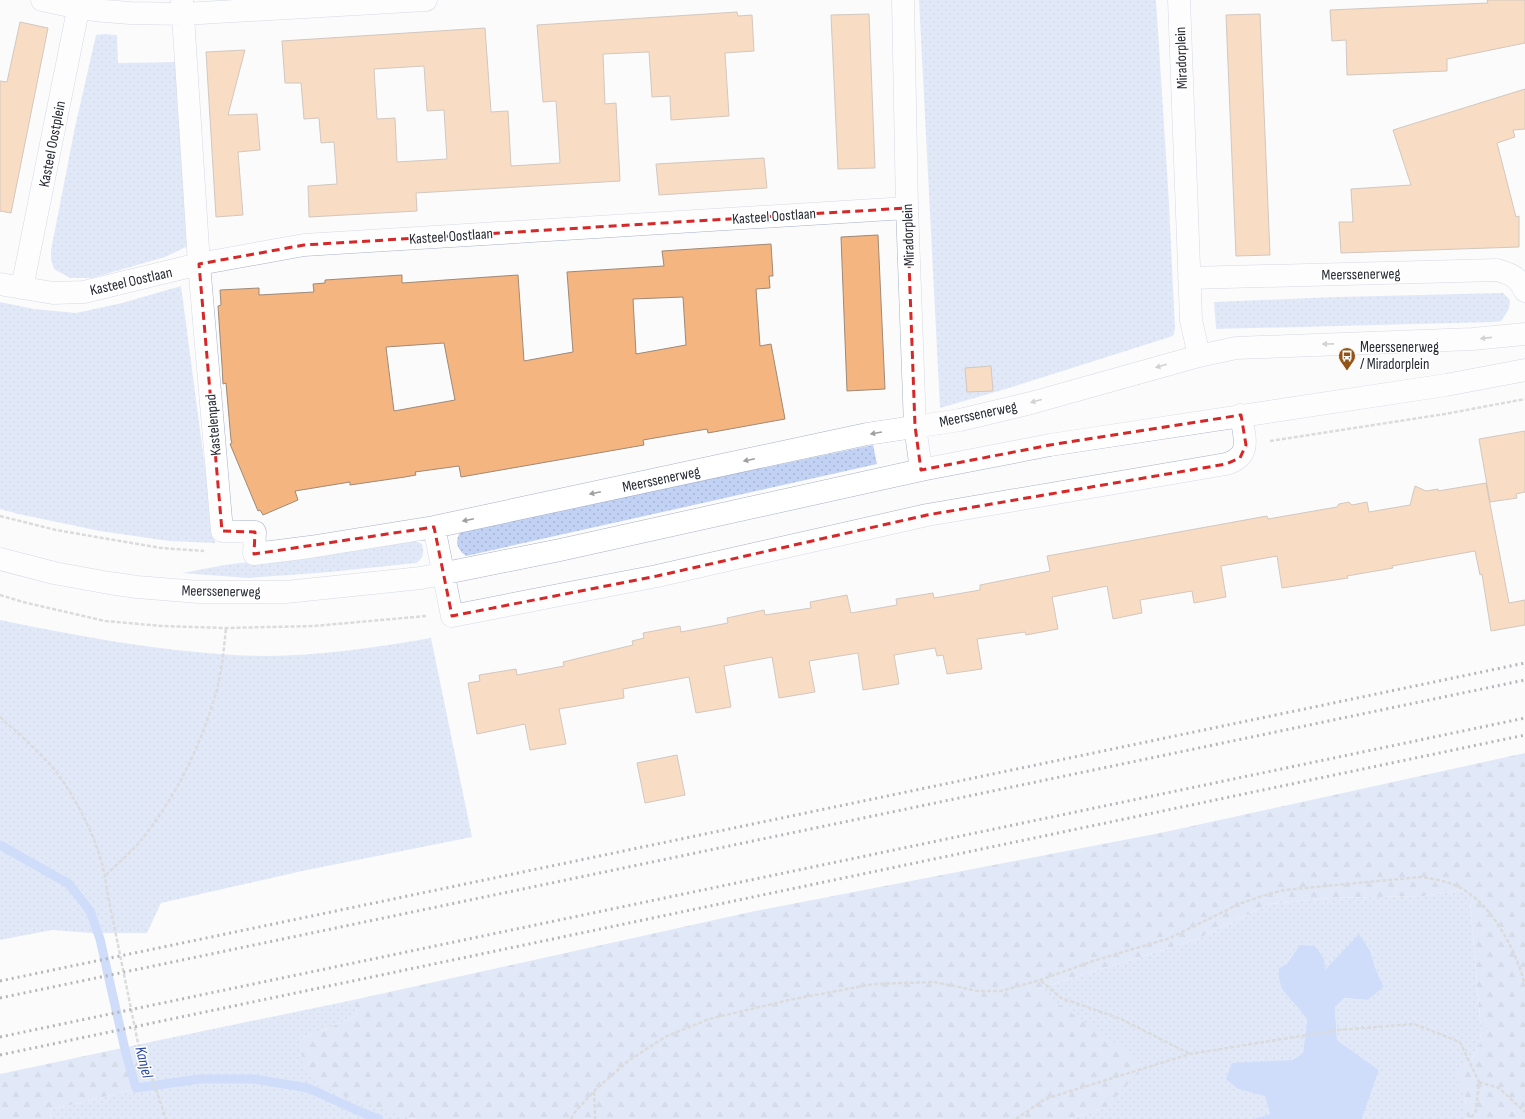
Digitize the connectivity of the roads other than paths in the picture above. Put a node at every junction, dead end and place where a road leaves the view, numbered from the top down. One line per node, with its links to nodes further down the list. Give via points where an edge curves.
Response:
1 (42, 0): 5 (street)
2 (426, 0): 6 (street)
3 (903, 0): 7 (street, Miradorplein)
4 (1179, 0): 9 (street, Miradorplein)
5 (80, 4): 6 (street, via 130,13); 11 (street, Kasteel Oostplein)
6 (182, 7): 8 (street)
7 (907, 208): 8 (street, Kasteel Oostlaan, via 304,245); 17 (street, Miradorplein)
8 (199, 264): 11 (street, Kasteel Oostlaan, via 84,292 53,293); 20 (street, Kastelenpad, via 222,531 255,532)
9 (1189, 278): 12 (street, Meerssenerweg, via 1497,270 1519,280); 14 (street, Miradorplein, via 1191,320)
10 (0, 284): 11 (street, Kasteel Oostlaan)
11 (22, 288)
12 (1525, 291)
13 (1525, 334): 14 (street, Meerssenerweg, one-way to 14, via 1473,339 1248,346)
14 (1199, 356): 17 (street, Meerssenerweg, one-way to 17, via 1031,403 960,420)
15 (1525, 370): 16 (street, Meerssenerweg, via 1446,385)
16 (1241, 415): 18 (street, Meerssenerweg, via 1050,445); 22 (street, via 1246,445 1240,458 1226,464 927,515 657,576 452,616)
17 (915, 426): 18 (street, Miradorplein); 19 (street, Meerssenerweg, one-way to 19, via 867,434)
18 (920, 470): 22 (street, Meerssenerweg)
19 (434, 527): 20 (street, Meerssenerweg); 22 (street)
20 (254, 554)
21 (0, 559): 22 (street, Meerssenerweg, via 54,573 109,583 199,592 286,592)
22 (444, 574)

